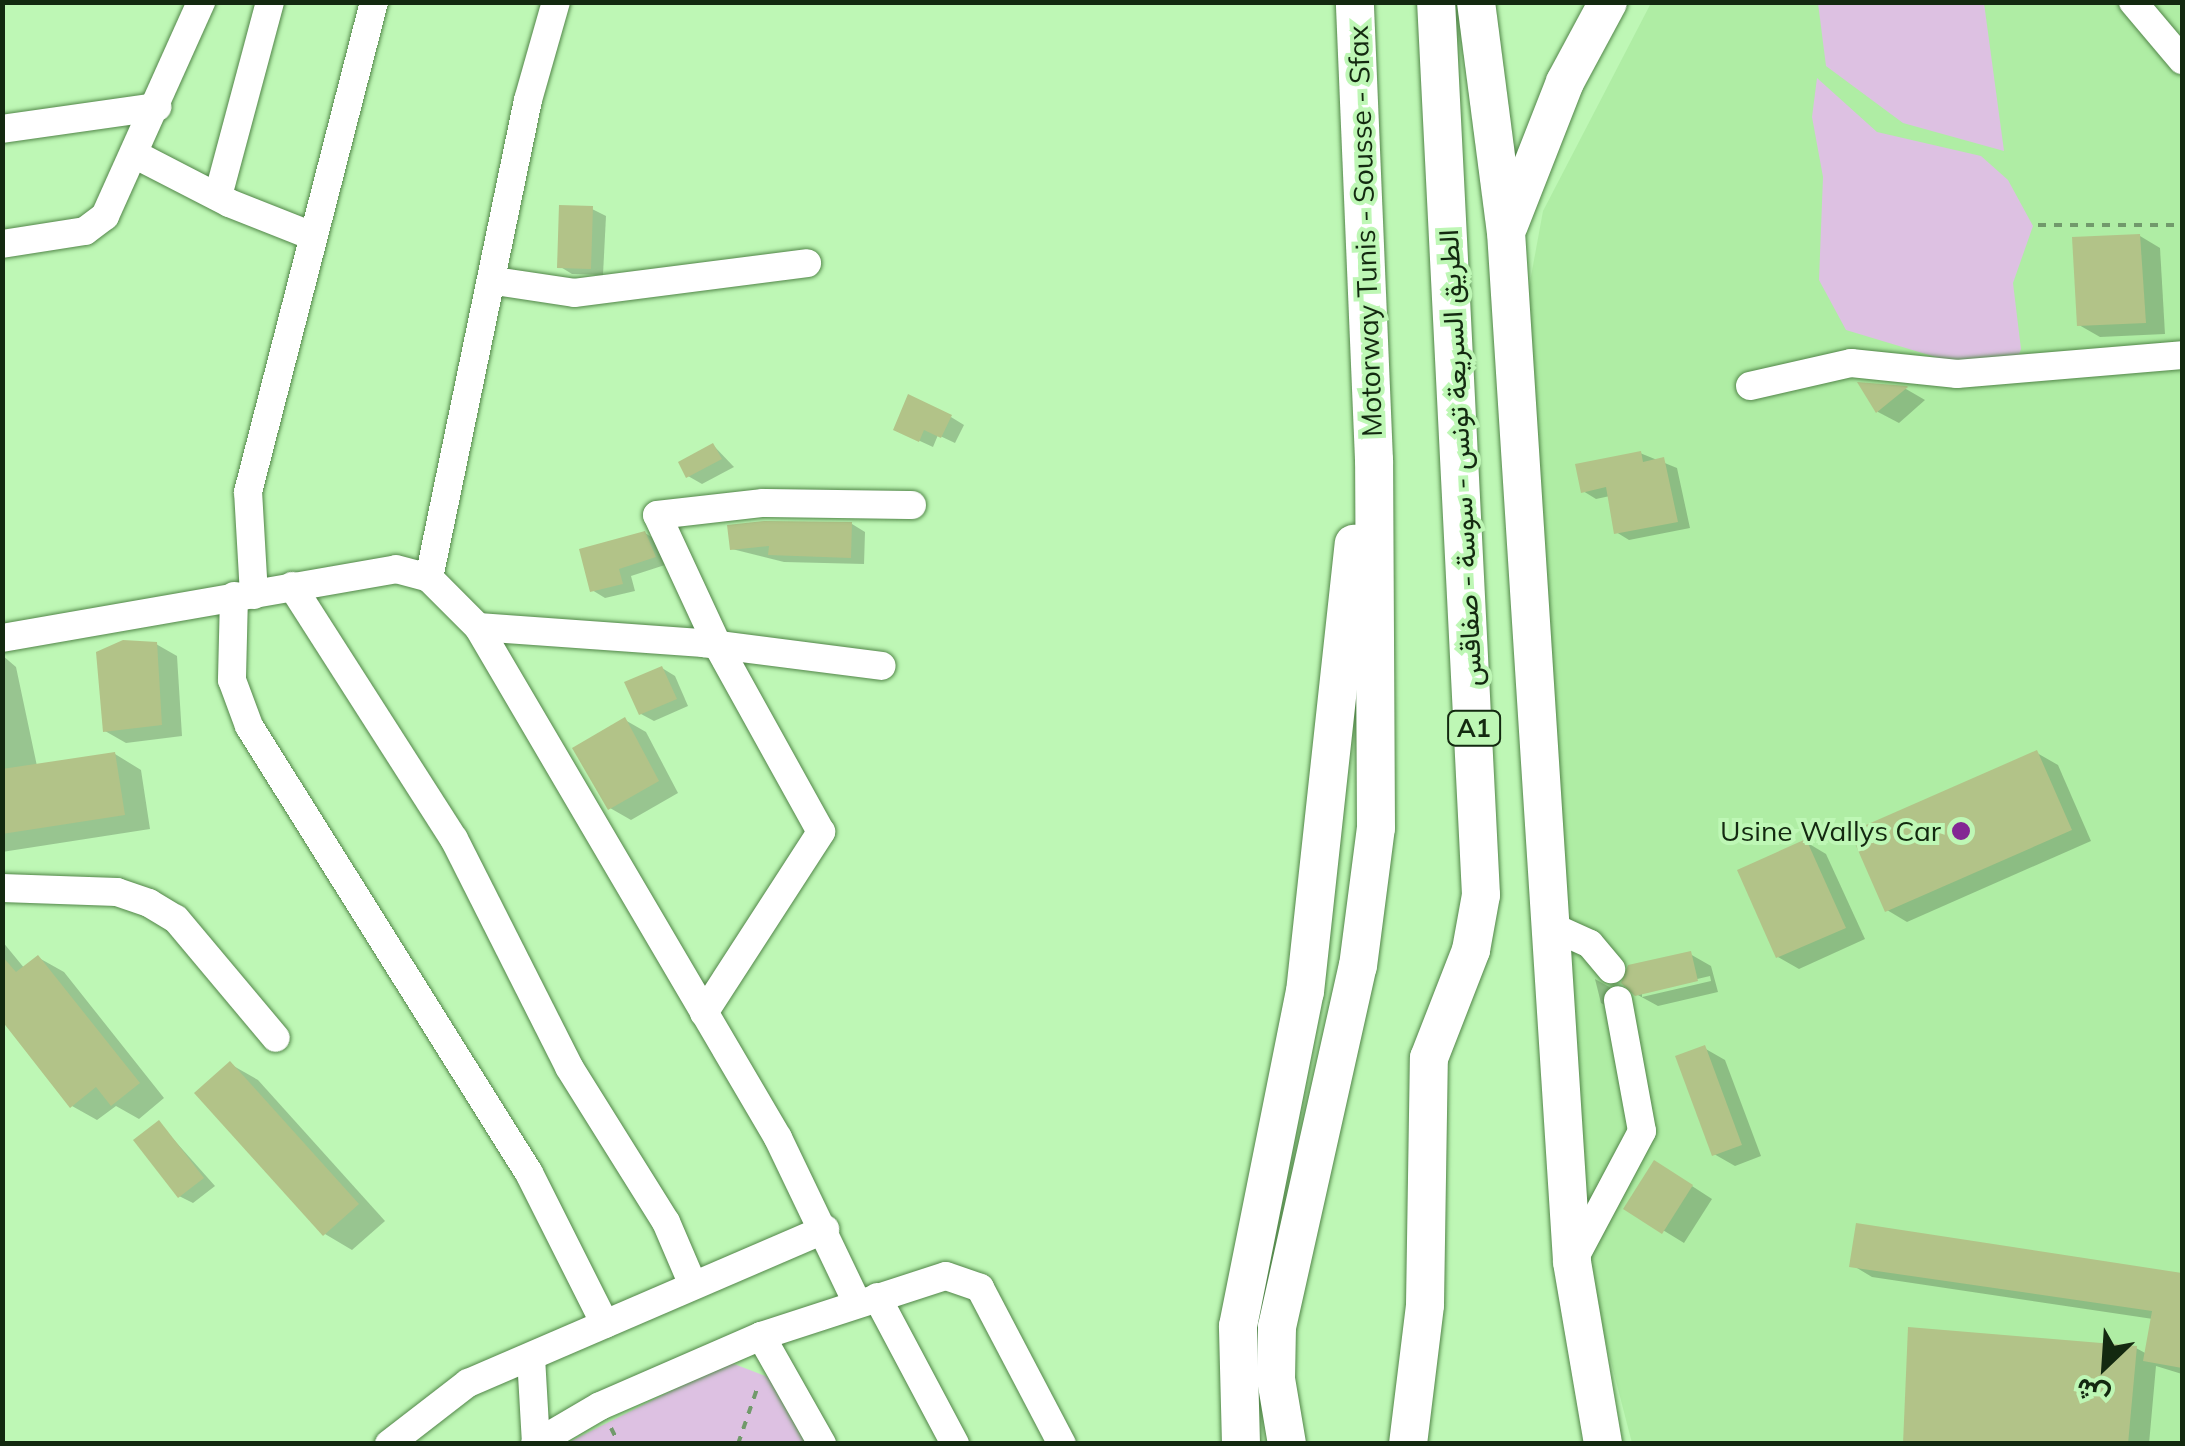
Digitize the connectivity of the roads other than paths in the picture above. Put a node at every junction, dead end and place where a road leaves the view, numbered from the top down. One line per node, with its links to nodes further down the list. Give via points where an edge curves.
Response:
1 (201, 2): 11 (street)
2 (270, 2): 14 (street)
3 (374, 2): 16 (street)
4 (556, 2): 19 (street, via 528,100)
5 (1355, 2): 22 (highway, Motorway Tunis - Sousse - Sfax)
6 (1436, 2): 51 (highway, الطريق السريعة تونس - سوسة - صفاقس / A1, via 1481,895 1470,950 1430,1058 1426,1305)
7 (1476, 2): 15 (highway)
8 (1608, 2): 15 (highway, via 1543,131)
9 (2133, 2): 10 (street)
10 (2182, 60)
11 (157, 107): 12 (street); 13 (street)
12 (2, 129)
13 (136, 155): 14 (street); 17 (street, via 105,216 85,231)
14 (218, 196): 16 (street)
15 (1506, 232): 32 (highway)
16 (310, 235): 26 (street, via 246,508)
17 (2, 244)
18 (807, 263): 19 (street, via 574,293)
19 (496, 281): 24 (street, via 439,508)
20 (2182, 356): 21 (street, via 1957,374 1851,363)
21 (1750, 386)
22 (1374, 460): 49 (highway, via 1355,526 1305,992 1278,1153 1238,1326); 50 (highway, Motorway Tunis - Sousse - Sfax, via 1377,772 1371,884 1281,1301 1276,1379)
23 (912, 505): 29 (street, via 763,504 657,515)
24 (430, 578): 25 (street, via 396,570); 27 (street)
25 (292, 586): 26 (street); 39 (street, via 454,839 569,1067 666,1222)
26 (244, 596): 28 (street); 41 (street, via 232,680 249,726 530,1173)
27 (478, 627): 29 (street); 35 (street)
28 (2, 638)
29 (717, 644): 30 (street); 35 (street, via 822,832)
30 (882, 666)
31 (2, 888): 36 (street, via 117,892 149,904 176,919)
32 (1546, 924): 33 (street, via 1590,944); 38 (highway)
33 (1611, 969)
34 (1618, 1000): 38 (street, via 1642,1131)
35 (704, 1013): 37 (street)
36 (276, 1038)
37 (826, 1229): 39 (street); 40 (street)
38 (1572, 1262): 52 (highway)
39 (693, 1285): 41 (street)
40 (867, 1300): 42 (street); 47 (street); 48 (street, via 946,1276 980,1288)
41 (605, 1324): 43 (street)
42 (766, 1345): 44 (street, via 600,1406); 46 (street)
43 (531, 1357): 44 (street); 45 (street, via 468,1383)
44 (536, 1443)
45 (389, 1444)
46 (822, 1444)
47 (956, 1444)
48 (1062, 1444)
49 (1240, 1444)
50 (1287, 1444)
51 (1408, 1444)
52 (1602, 1444)

